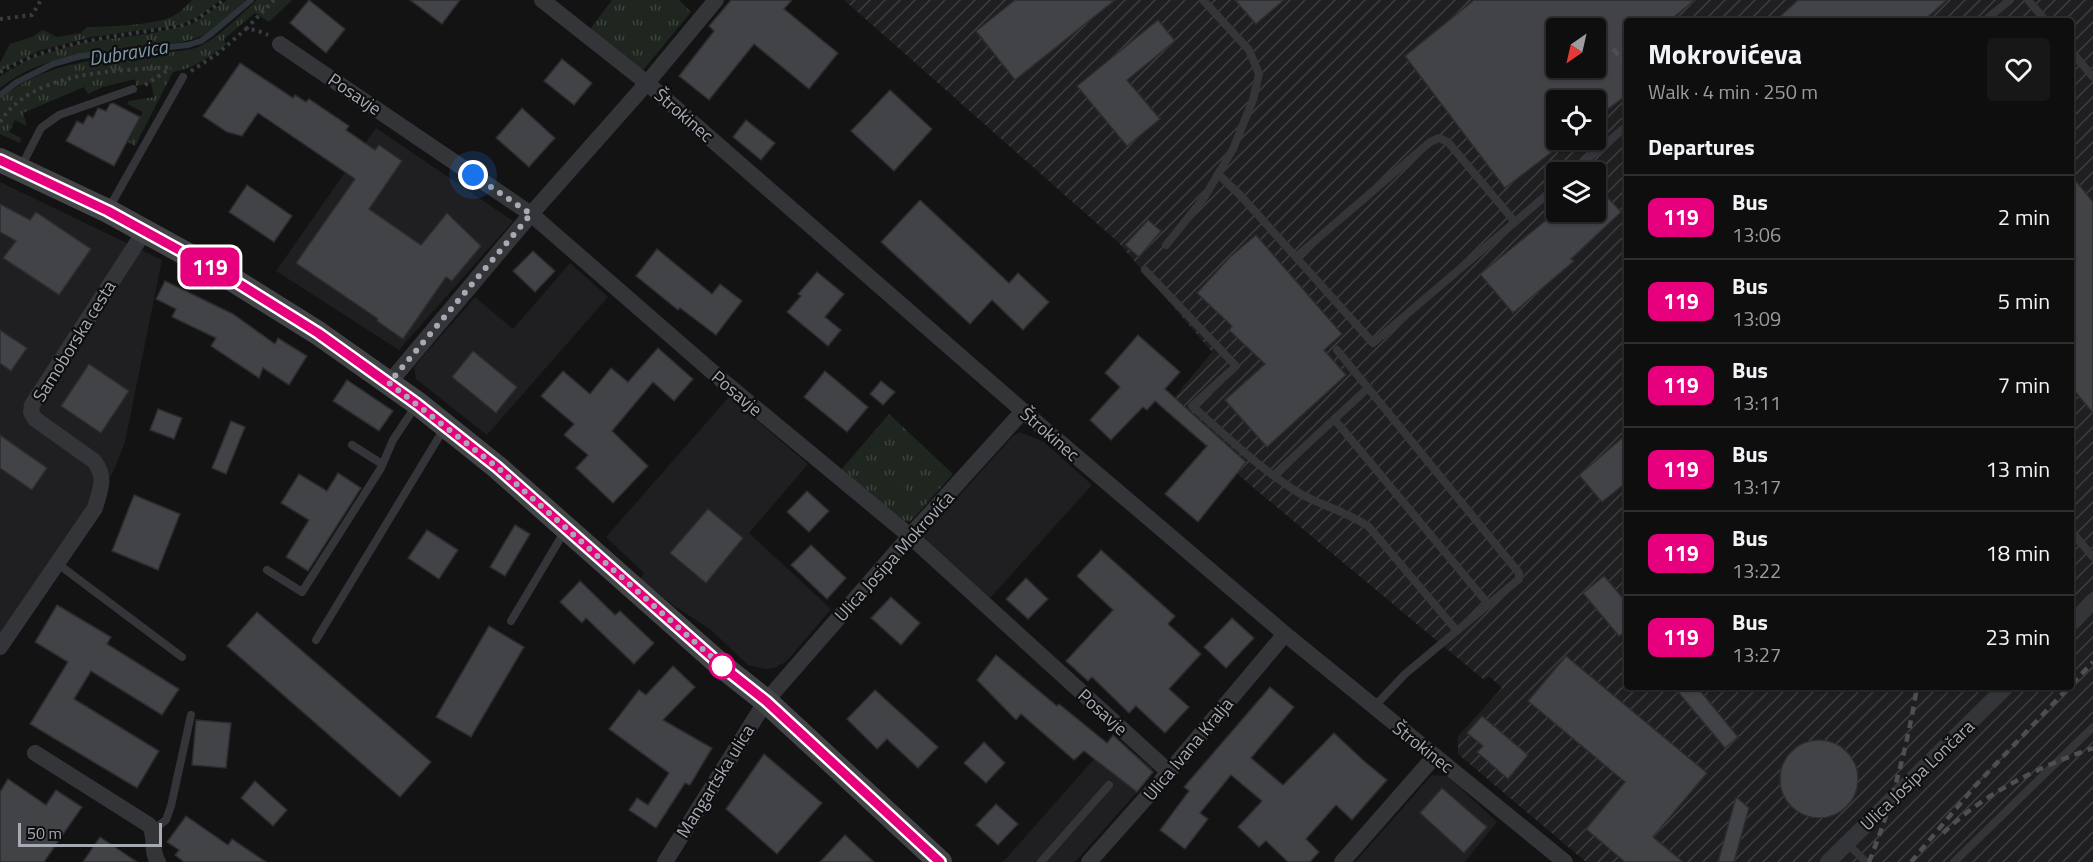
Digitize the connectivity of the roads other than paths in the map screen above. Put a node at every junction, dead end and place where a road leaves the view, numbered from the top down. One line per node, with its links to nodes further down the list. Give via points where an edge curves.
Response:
1 (542, 0): 12 (street, Štrokinec)
2 (717, 0): 12 (street)
3 (1203, 0): 17 (lane, via 1249,50 1259,74 1233,149)
4 (2010, 0): 6 (lane)
5 (2028, 0): 7 (lane)
6 (1988, 18)
7 (2043, 18)
8 (280, 44): 20 (street, Posavje)
9 (2074, 54): 11 (lane)
10 (184, 73): 19 (lane)
11 (2093, 77)
12 (647, 83): 20 (street); 30 (street, Štrokinec)
13 (133, 89): 16 (lane, via 59,115 41,128)
14 (1624, 129): 15 (lane)
15 (1584, 162)
16 (10, 165): 19 (street)
17 (1218, 174): 23 (lane); 24 (lane)
18 (1546, 195): 21 (lane)
19 (108, 211): 22 (street)
20 (531, 214): 27 (street); 38 (street, Posavje, via 724,382)
21 (1515, 222): 24 (lane, via 1448,142 1439,138); 24 (lane, via 1374,343)
22 (144, 232): 27 (street, via 230,278); 40 (street, Samoborska cesta, via 32,405 35,419 101,470 95,508)
23 (1166, 245)
24 (1296, 257)
25 (1145, 270): 35 (lane, via 1236,366 1192,406)
26 (1337, 350): 28 (lane)
27 (389, 383): 29 (street)
28 (1368, 388): 31 (lane); 43 (lane, via 1520,573 1519,579)
29 (417, 404): 32 (street); 34 (lane)
30 (1023, 411): 38 (street, Ulica Josipa Mokrovića); 47 (street, Štrokinec)
31 (1334, 419): 35 (lane); 43 (lane)
32 (445, 426): 36 (street); 48 (lane)
33 (352, 445): 34 (lane)
34 (382, 464): 41 (lane, via 302,592)
35 (1274, 475): 46 (lane, via 1325,507 1369,527)
36 (567, 529): 44 (lane); 52 (street)
37 (2074, 534): 39 (lane)
38 (910, 536): 52 (street, Ulica Josipa Mokrovića); 58 (street, Posavje)
39 (2093, 558)
40 (58, 564): 49 (street, Samoborska cesta); 50 (lane)
41 (267, 570)
42 (2093, 602): 45 (street)
43 (1489, 605): 46 (lane)
44 (511, 621)
45 (2074, 621)
46 (1457, 631): 53 (lane, via 1405,674)
47 (1285, 634): 53 (street, Štrokinec); 58 (street, Ulica Ivana Kralja)
48 (316, 640)
49 (0, 647)
50 (182, 657)
51 (2003, 690): 61 (street, Ulica Josipa Lončara)
52 (766, 701): 63 (street, Mangartska ulica); 64 (street)
53 (1373, 708): 57 (street, Štrokinec)
54 (191, 715): 60 (lane, via 171,806 166,820)
55 (2093, 727): 71 (lane)
56 (35, 753): 60 (street, via 144,820)
57 (1435, 756): 67 (street); 68 (street, Štrokinec)
58 (1169, 772): 66 (street, Ulica Ivana Kralja)
59 (1108, 785): 65 (lane)
60 (153, 830): 62 (street, via 153,853)
61 (1847, 843): 69 (street, Ulica Josipa Lončara); 70 (lane)
62 (158, 862)
63 (665, 862)
64 (940, 862)
65 (1041, 862)
66 (1089, 862)
67 (1342, 862)
68 (1565, 862)
69 (1828, 862)
70 (1866, 862)
71 (1954, 862)

